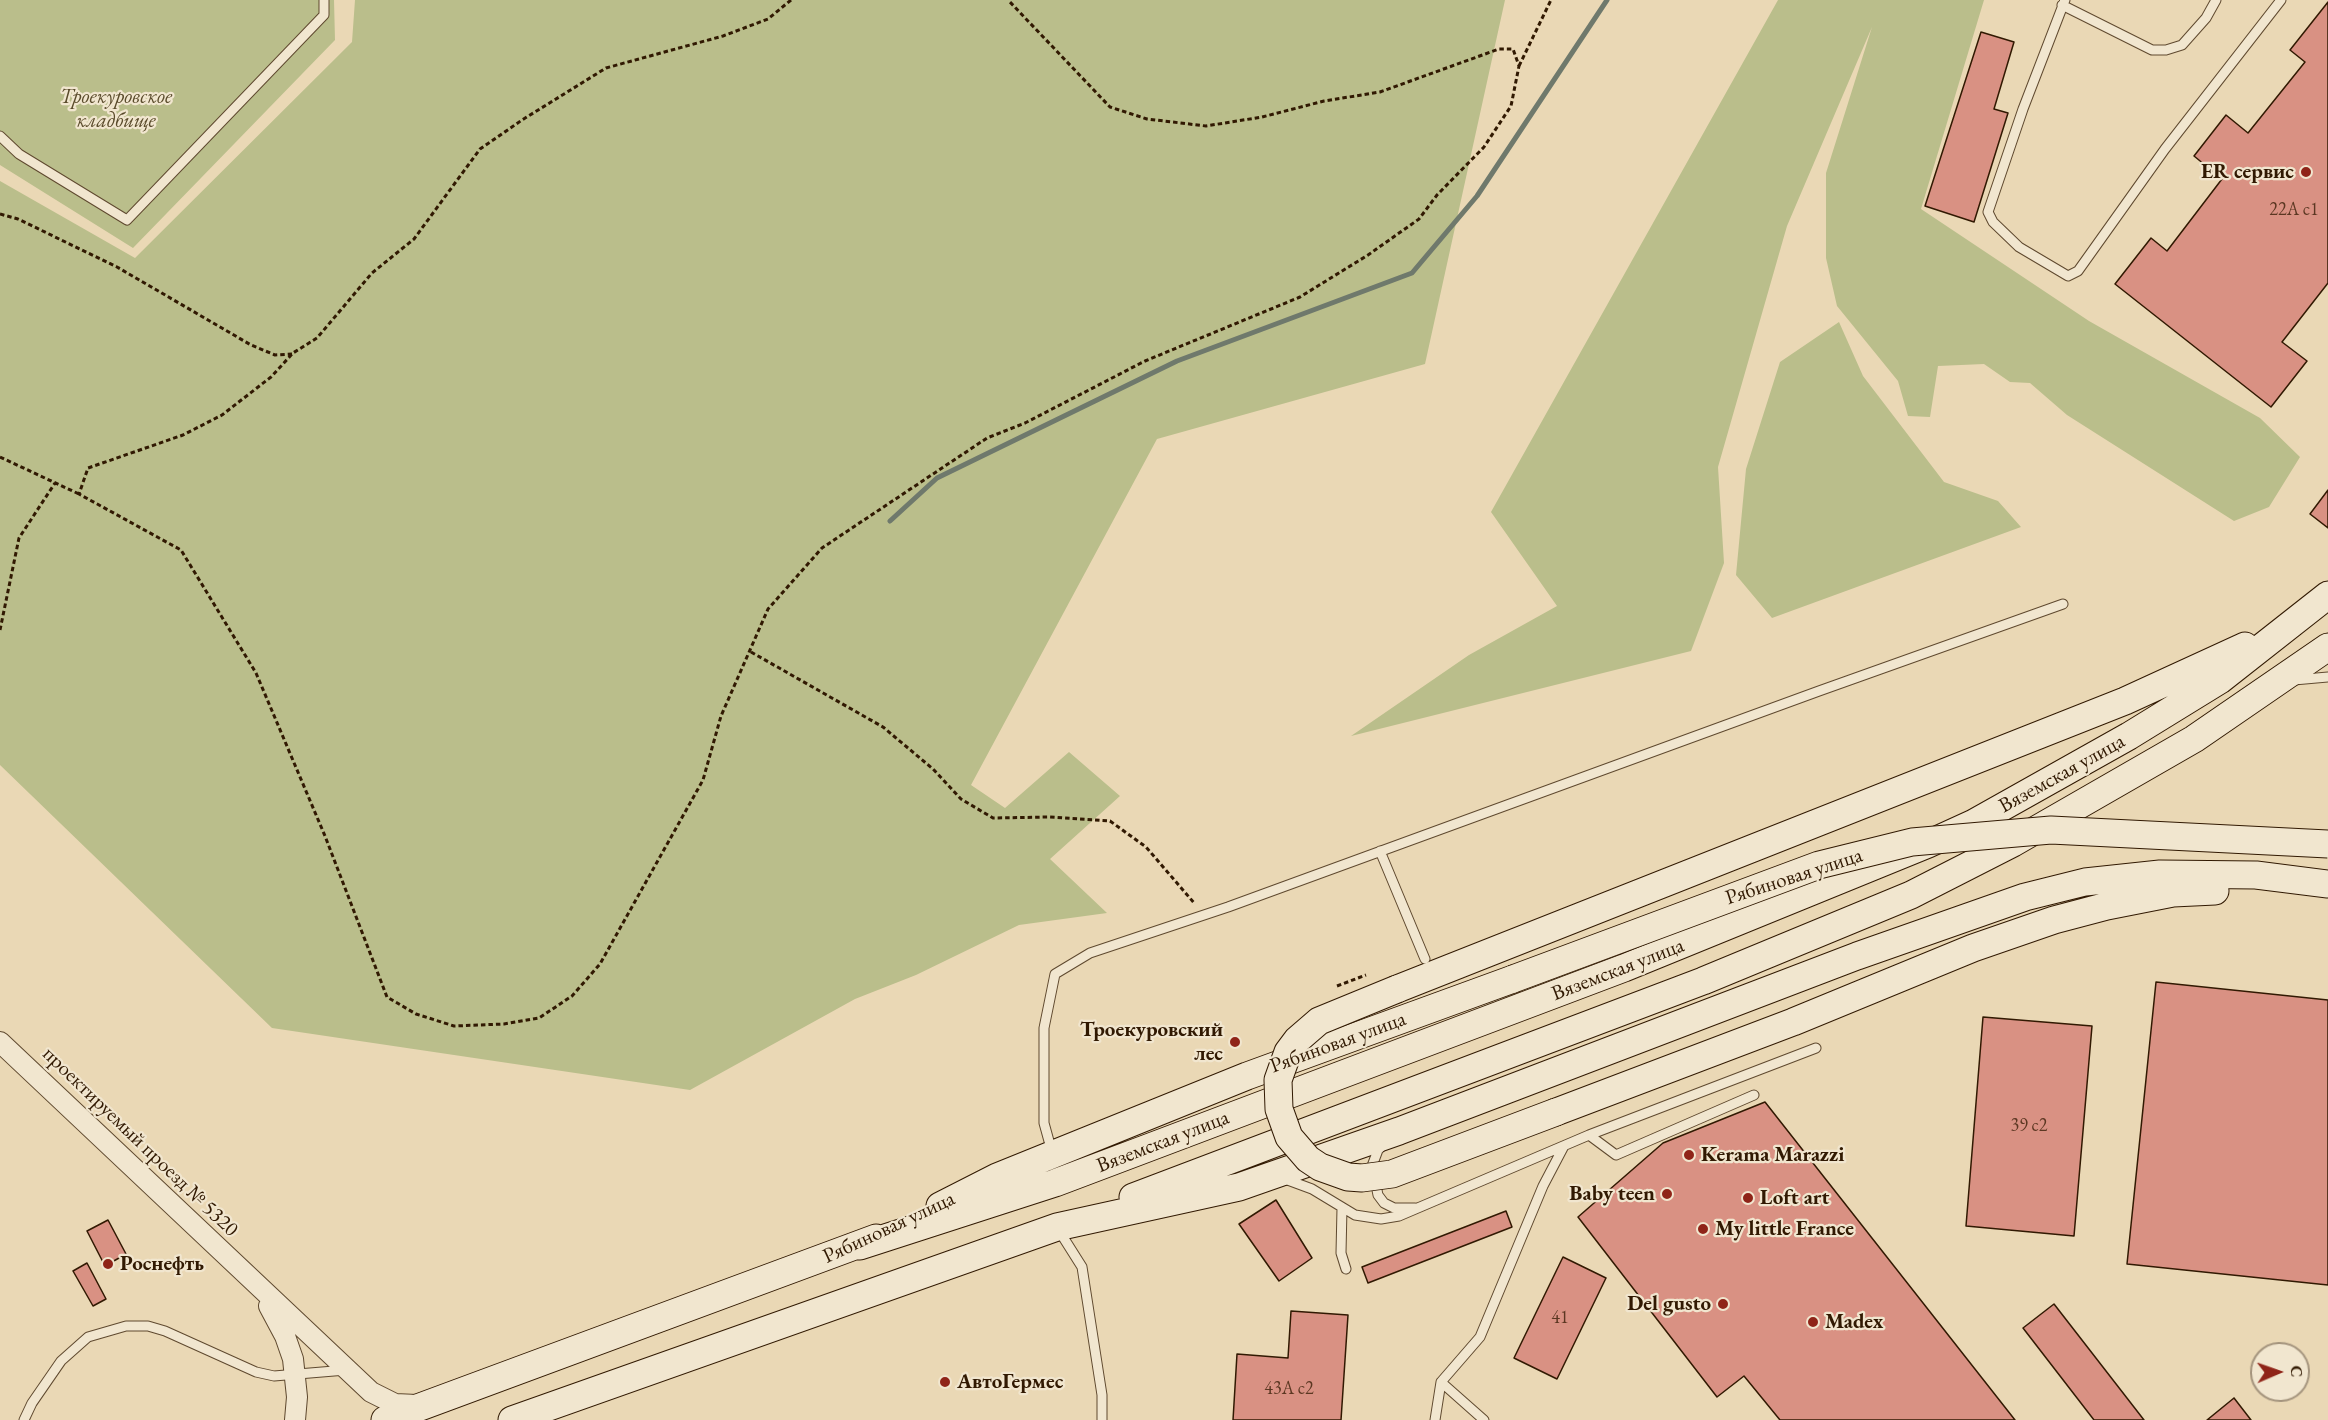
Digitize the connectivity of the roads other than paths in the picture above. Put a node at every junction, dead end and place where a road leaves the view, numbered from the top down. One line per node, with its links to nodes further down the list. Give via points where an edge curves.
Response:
1 (324, 0): 5 (lane, via 324,15 127,219 19,154)
2 (2216, 0): 4 (lane, via 2182,45 2166,50 2152,50)
3 (2281, 0): 4 (lane, via 2165,149 2078,271 2067,276 2019,247 1988,212)
4 (2063, 3)
5 (0, 136)
6 (2328, 596): 8 (main road, Вяземская улица)
7 (2064, 604): 13 (lane)
8 (2298, 620): 14 (main road, bridge, via 2124,701 1319,1021 1288,1052 1278,1080 1282,1124 1293,1143 1320,1167 1348,1177 1392,1174 1793,1022 1972,948 2054,920 2173,893); 27 (main road, Вяземская улица, via 2220,680 2139,730 1974,823 1928,844 1762,914 1054,1183)
9 (2328, 647): 11 (main road, Вяземская улица)
10 (2328, 677): 11 (lane)
11 (2280, 682): 26 (main road, Вяземская улица, via 2100,794 1965,869 1879,909 1703,981)
12 (2328, 844): 22 (main road, Рябиновая улица, bridge, via 2051,830 1912,842 1819,865 1247,1076)
13 (1380, 852): 15 (lane); 22 (lane, via 1090,953 1055,974 1044,1028 1044,1123)
14 (2325, 884): 19 (main road, via 2256,875 2160,874 2085,882 2025,897 1857,956)
15 (1425, 959)
16 (0, 1042): 29 (street, проектируемый проезд № 5320)
17 (1816, 1048): 20 (lane)
18 (1754, 1095): 20 (lane, via 1616,1155)
19 (1399, 1131): 23 (main road); 25 (lane, via 1378,1150 1372,1166 1373,1180 1384,1203 1394,1208)
20 (1589, 1136): 21 (lane)
21 (1564, 1146): 25 (lane); 32 (lane, via 1543,1186 1480,1337)
22 (1052, 1155): 27 (main road, Рябиновая улица, via 997,1177)
23 (1239, 1187): 24 (lane, via 1291,1179); 26 (main road)
24 (1342, 1208): 25 (lane, via 1355,1215 1381,1219); 28 (lane, via 1341,1253)
25 (1420, 1208)
26 (1057, 1227): 34 (main road); 39 (lane, via 1082,1267 1102,1395)
27 (860, 1246): 33 (main road, Рябиновая улица)
28 (1346, 1269)
29 (247, 1277): 30 (street, проектируемый проезд № 5320); 31 (street, проектируемый проезд № 5320, via 277,1319)
30 (346, 1370): 31 (lane); 33 (street, проектируемый проезд № 5320, via 383,1400)
31 (296, 1375): 35 (lane, via 256,1372 165,1331 126,1326 88,1337 61,1361); 36 (street, проектируемый проезд № 5320)
32 (1441, 1382): 40 (lane); 41 (lane)
33 (429, 1405): 37 (main road, Рябиновая улица)
34 (553, 1413): 38 (main road)
35 (24, 1420)
36 (295, 1420)
37 (385, 1420)
38 (512, 1420)
39 (1102, 1420)
40 (1435, 1420)
41 (1484, 1420)

